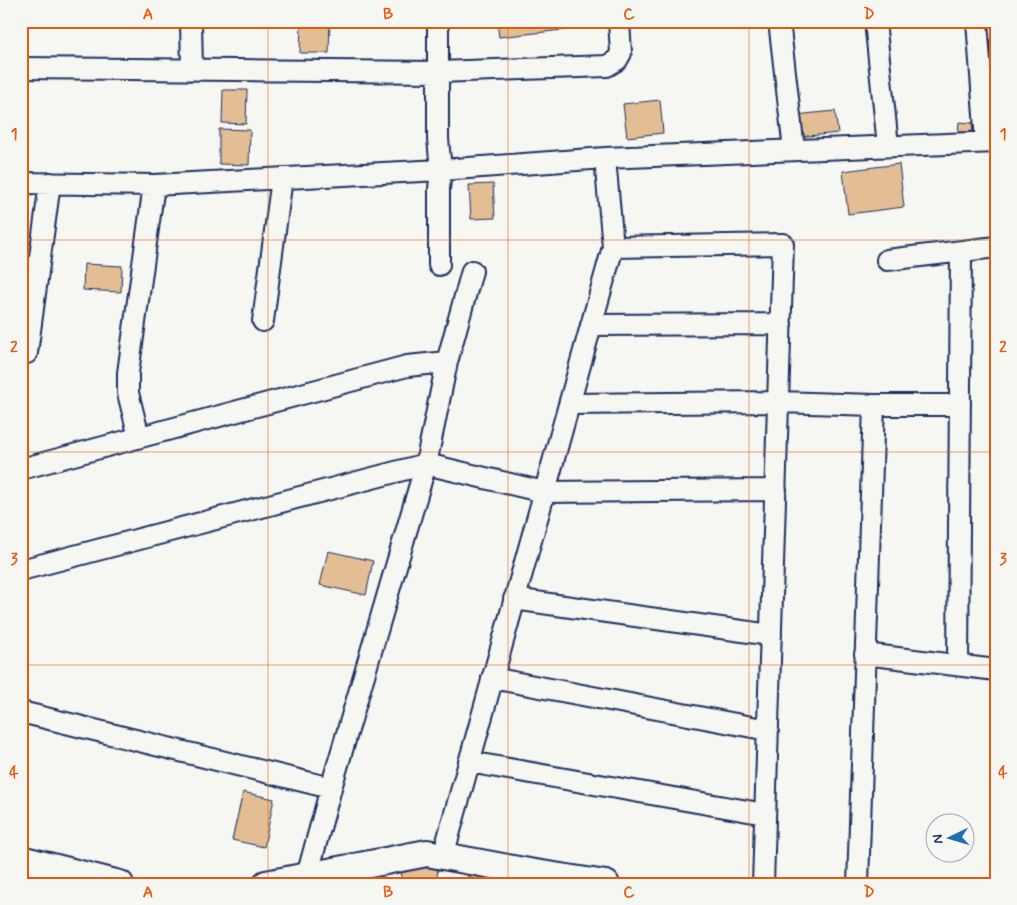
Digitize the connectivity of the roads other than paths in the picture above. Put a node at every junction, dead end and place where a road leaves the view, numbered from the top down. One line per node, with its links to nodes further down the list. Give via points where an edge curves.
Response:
1 (191, 21): 8 (street)
2 (438, 21): 9 (street)
3 (619, 21): 9 (street, via 621,53 607,66)
4 (779, 21): 12 (street)
5 (875, 21): 11 (street)
6 (977, 21): 10 (street)
7 (21, 68): 8 (street)
8 (192, 70): 9 (street)
9 (438, 72): 14 (street)
10 (991, 142): 11 (street)
11 (888, 146): 12 (street)
12 (794, 150): 13 (street)
13 (606, 158): 14 (street); 19 (street)
14 (441, 170): 15 (street); 23 (street)
15 (282, 178): 18 (street); 25 (street)
16 (21, 183): 17 (street)
17 (50, 183): 18 (street); 28 (street)
18 (154, 185): 34 (street, via 128,373 128,393)
19 (613, 247): 26 (street, via 783,244); 27 (street)
20 (996, 247): 21 (street)
21 (962, 251): 22 (street); 33 (street)
22 (887, 260)
23 (439, 265)
24 (472, 271): 29 (street)
25 (263, 321)
26 (781, 324): 27 (street); 30 (street)
27 (591, 325): 31 (street)
28 (27, 353)
29 (447, 362): 34 (street, via 407,366); 35 (street)
30 (778, 402): 31 (street); 32 (street); 37 (street)
31 (569, 404): 38 (street)
32 (874, 405): 33 (street); 42 (street)
33 (960, 405): 43 (street)
34 (139, 438): 36 (street)
35 (426, 464): 38 (street); 39 (street); 49 (street)
36 (21, 469)
37 (776, 490): 38 (street); 41 (street)
38 (544, 492): 40 (street)
39 (21, 570)
40 (514, 599): 41 (street); 45 (street)
41 (771, 635): 47 (street)
42 (866, 654): 43 (street); 58 (street)
43 (958, 665): 44 (street)
44 (996, 670)
45 (492, 678): 47 (street); 48 (street)
46 (21, 712): 49 (street)
47 (768, 730): 50 (street)
48 (469, 762): 50 (street); 51 (street)
49 (331, 788): 53 (street)
50 (765, 814): 57 (street)
51 (443, 856): 53 (street, via 427,853); 56 (street)
52 (21, 859): 54 (street)
53 (307, 876): 55 (street)
54 (120, 884)
55 (266, 884)
56 (606, 884)
57 (763, 884)
58 (858, 884)

